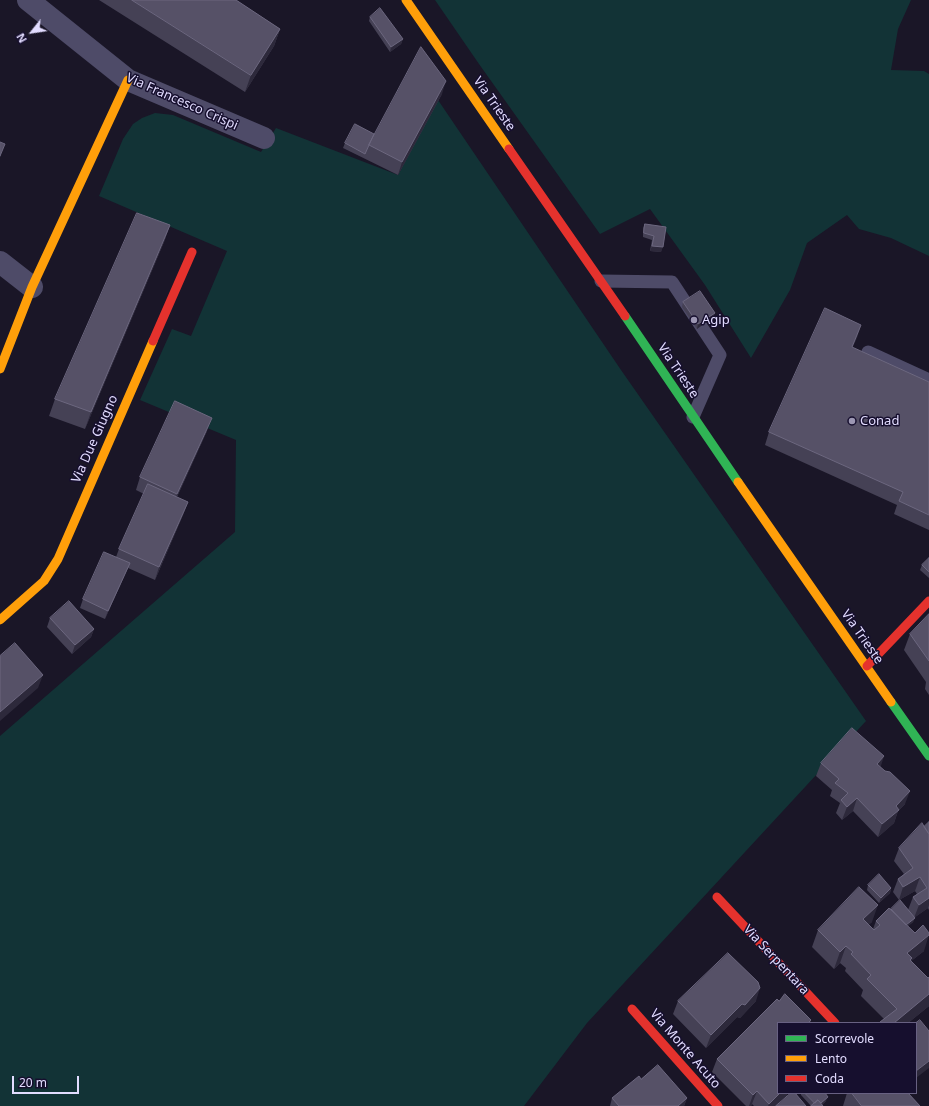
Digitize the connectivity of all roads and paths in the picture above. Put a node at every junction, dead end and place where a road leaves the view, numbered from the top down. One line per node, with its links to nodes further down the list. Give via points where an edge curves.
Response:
1 (28, 0): 3 (street, Via Francesco Crispi)
2 (406, 0): 7 (street, Via Trieste)
3 (128, 80): 4 (street, Via Francesco Crispi); 8 (street)
4 (264, 138)
5 (192, 252): 14 (street, Via Due Giugno, via 58,559 44,581)
6 (0, 262): 8 (street)
7 (601, 281): 12 (street, Via Trieste); 12 (lane, via 672,282 720,355)
8 (32, 288): 10 (street)
9 (868, 352): 11 (lane)
10 (0, 369)
11 (929, 380)
12 (693, 417): 15 (street, Via Trieste)
13 (929, 601): 15 (street)
14 (0, 620)
15 (867, 666): 16 (street, Via Trieste)
16 (929, 756)
17 (717, 897): 19 (street, Via Serpentara)
18 (632, 1009): 20 (street, Via Monte Acuto)
19 (834, 1022)
20 (718, 1106)

